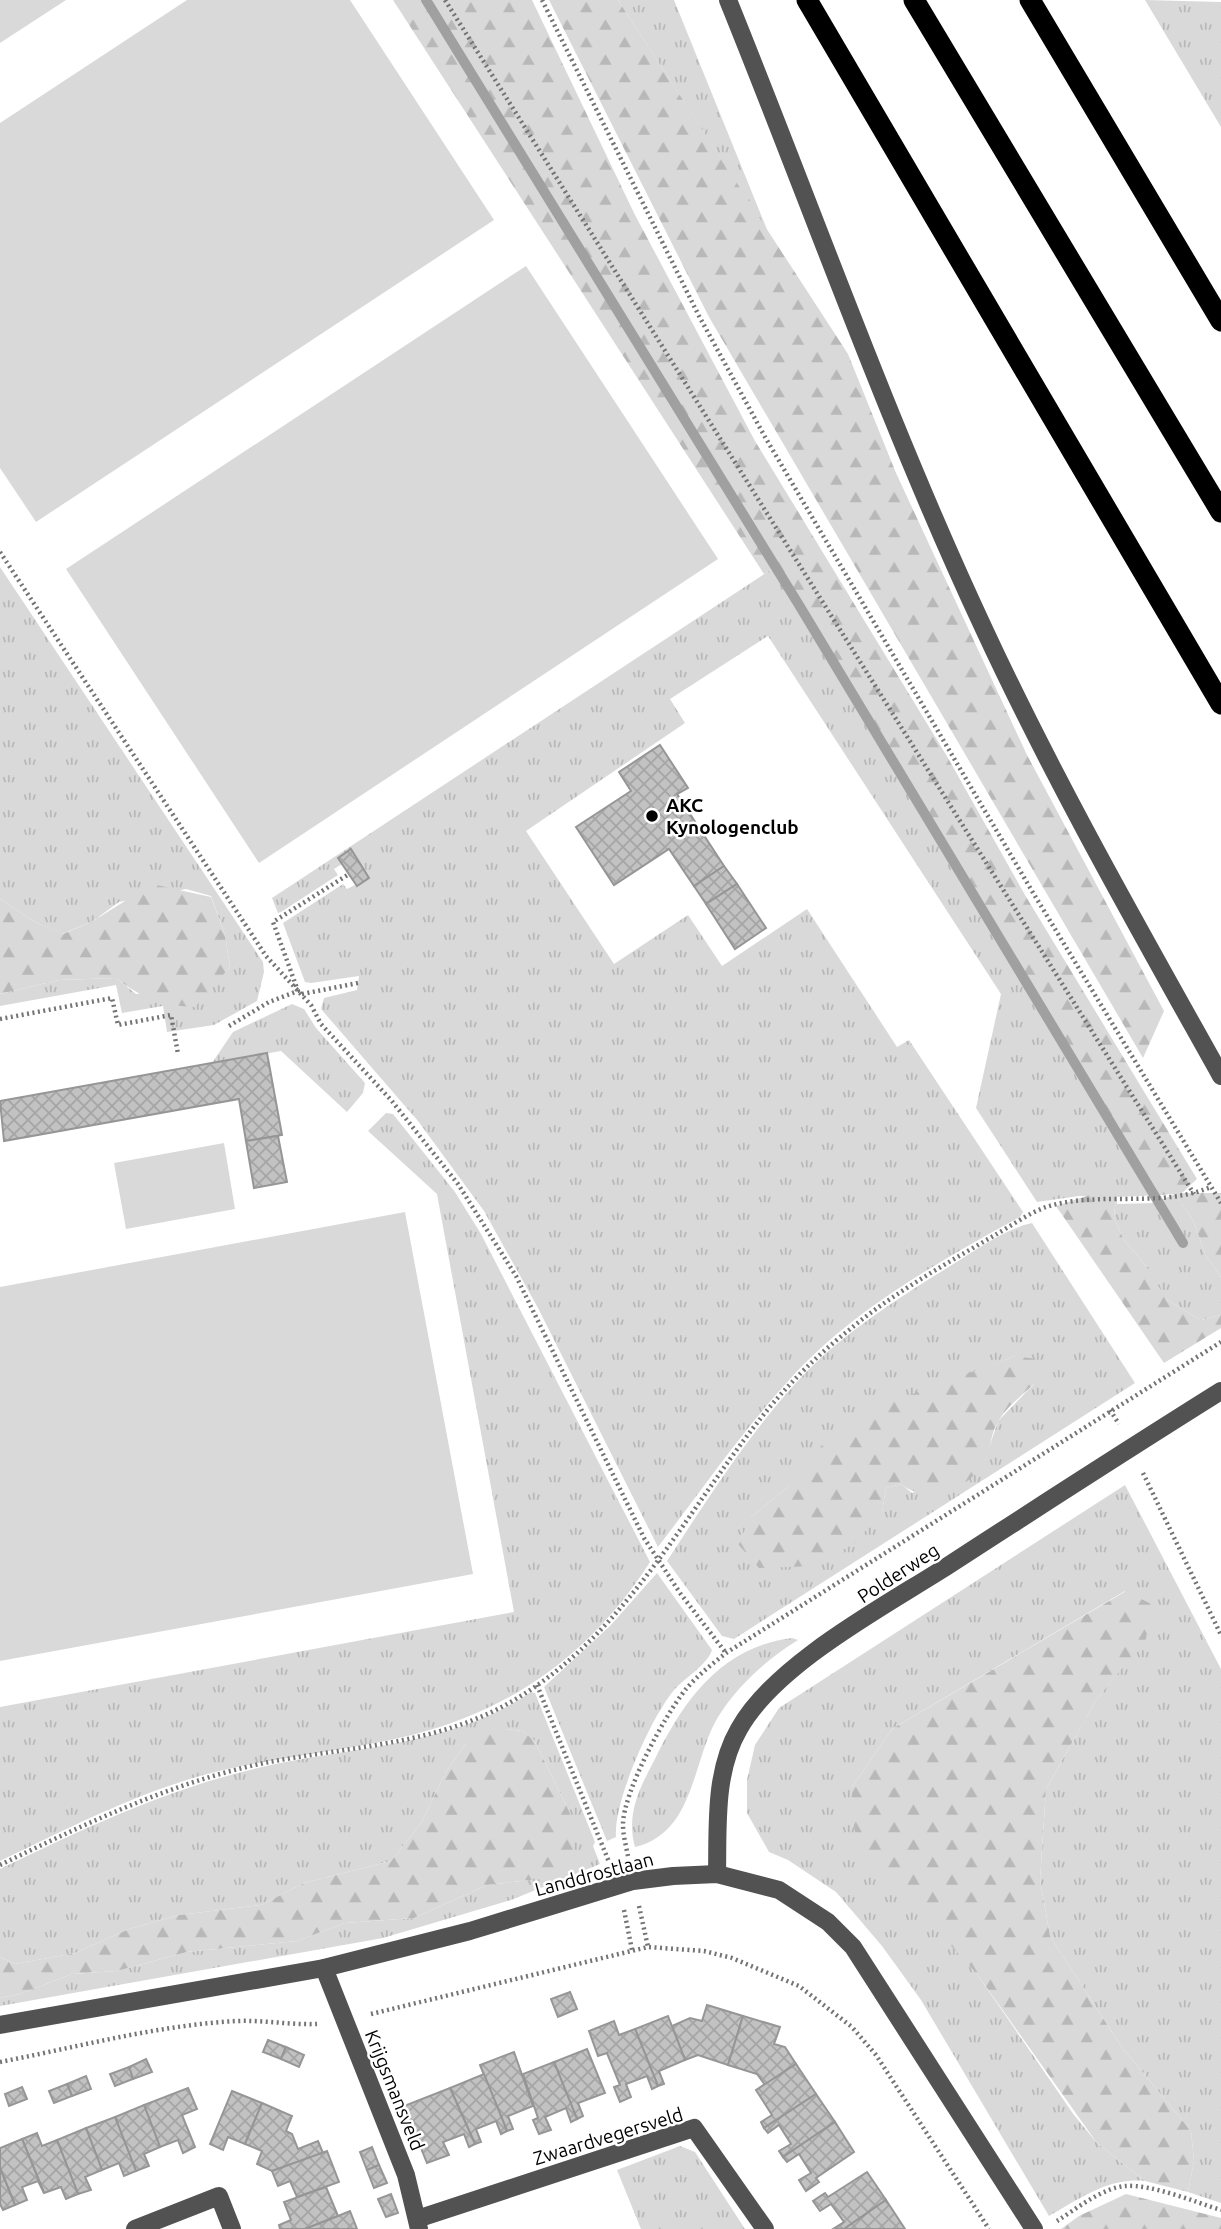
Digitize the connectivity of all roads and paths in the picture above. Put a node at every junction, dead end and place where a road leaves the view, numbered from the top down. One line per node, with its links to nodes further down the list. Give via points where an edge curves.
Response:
1 (445, 0): 19 (path)
2 (541, 0): 18 (path, via 699,316 765,437)
3 (728, 0): 17 (street, via 886,404 984,629 1100,860)
4 (807, 0): 10 (highway)
5 (914, 0): 8 (highway)
6 (1030, 0): 7 (highway)
7 (1221, 321)
8 (1221, 512)
9 (0, 552): 13 (path, via 266,956)
10 (1221, 704)
11 (349, 874): 13 (path, via 273,922)
12 (358, 983): 13 (path)
13 (300, 992): 15 (path, via 269,1002); 24 (path, via 321,1024 391,1100 458,1184 516,1276 594,1441)
14 (0, 1019): 16 (path, via 113,998 118,1025 171,1015)
15 (229, 1026)
16 (178, 1054)
17 (1221, 1076)
18 (1211, 1187): 19 (path); 20 (path)
19 (1195, 1194): 24 (path, via 1080,1201 1044,1208 942,1267 851,1328 794,1380 758,1422)
20 (1221, 1203)
21 (1221, 1391): 23 (street, Polderweg)
22 (1110, 1410): 23 (path)
23 (1131, 1447): 25 (path); 29 (street, Polderweg, via 773,1683 738,1731 725,1762)
24 (657, 1559): 26 (path); 27 (path, via 608,1623)
25 (1221, 1635)
26 (726, 1653)
27 (537, 1685): 28 (path, via 508,1704 424,1735 264,1763 198,1780 111,1811); 30 (path)
28 (0, 1865)
29 (717, 1874): 30 (street, Landdrostlaan); 41 (street, Landdrostlaan, via 779,1890 828,1922 853,1947)
30 (618, 1886): 32 (path); 33 (street, Landdrostlaan, via 470,1931)
31 (648, 1947): 40 (path, via 732,1958 770,1971 825,2004 876,2055)
32 (632, 1950)
33 (324, 1968): 34 (street, Landdrostlaan); 36 (street, Krijgsmansveld, via 406,2175)
34 (0, 2025)
35 (1221, 2210): 42 (path, via 1125,2186)
36 (418, 2224): 39 (street, Zwaardvegersveld, via 694,2128)
37 (135, 2229): 38 (street, via 219,2196)
38 (232, 2229)
39 (765, 2229)
40 (989, 2229)
41 (1034, 2229)
42 (1045, 2229)

